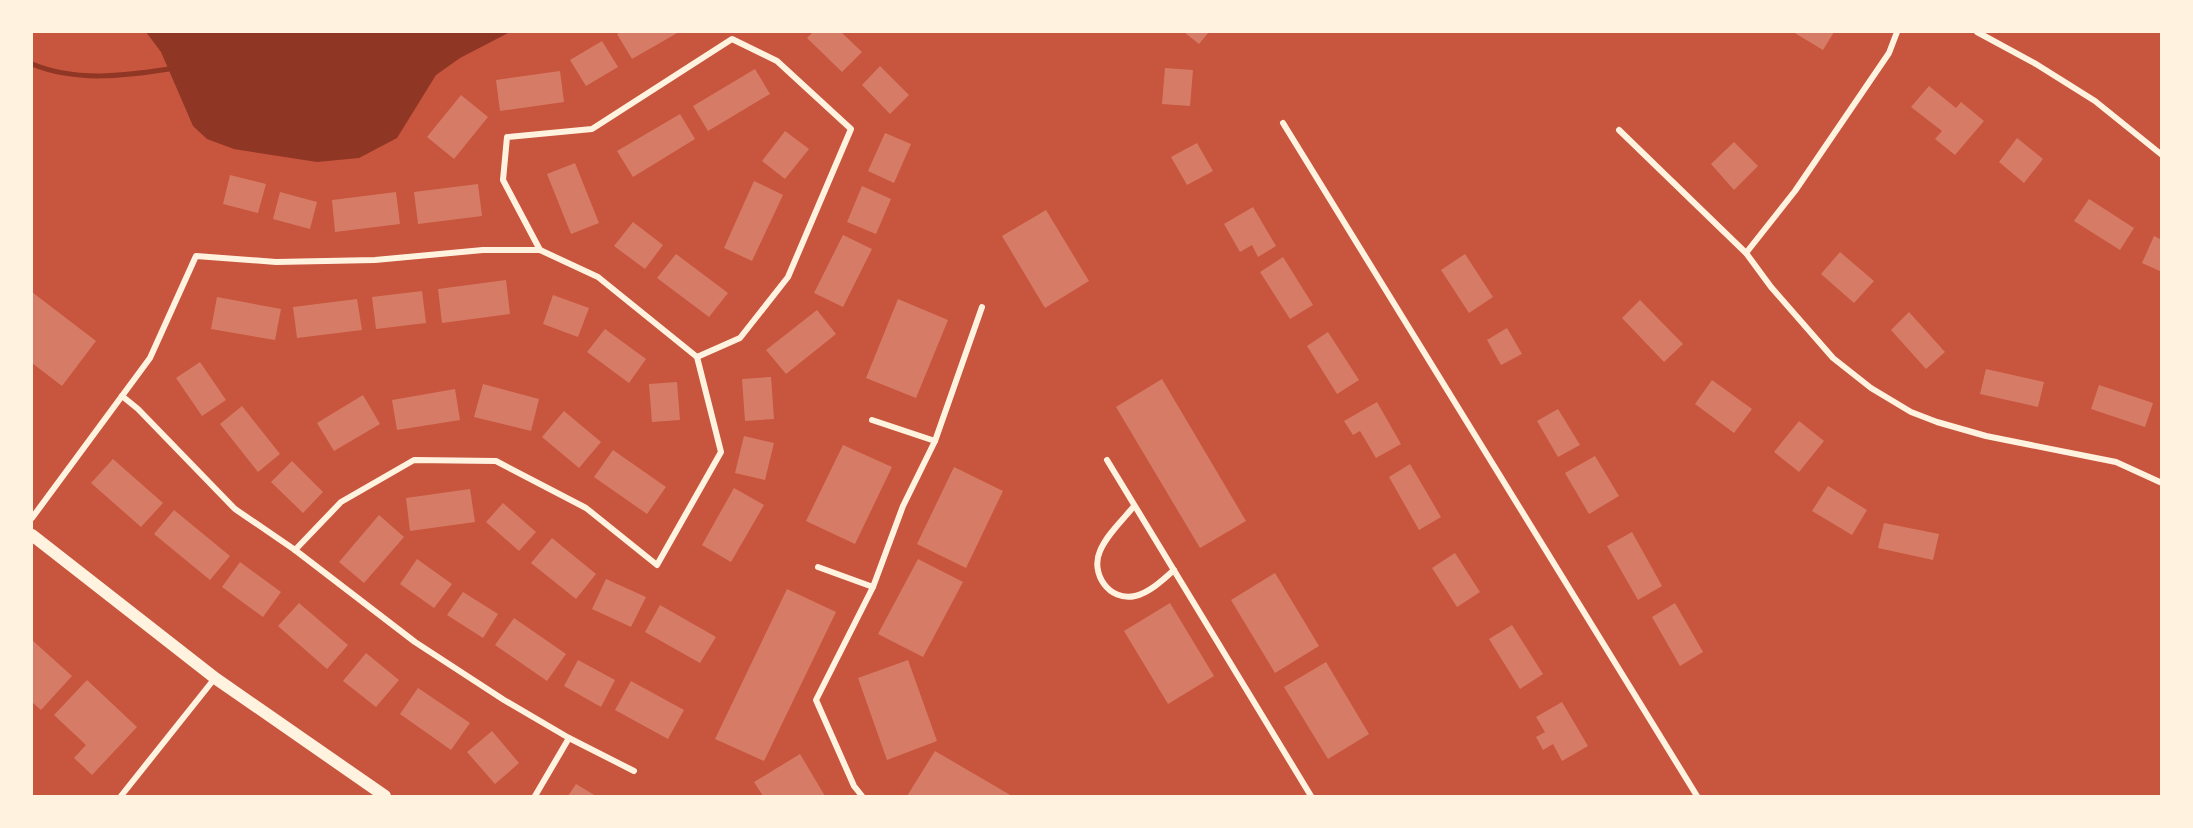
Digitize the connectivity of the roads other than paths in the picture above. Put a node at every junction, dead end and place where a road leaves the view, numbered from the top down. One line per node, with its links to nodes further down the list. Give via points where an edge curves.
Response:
1 (1897, 32): 7 (street, via 1889,53 1795,191)
2 (1977, 32): 5 (street, via 2095,101)
3 (1283, 123): 30 (street)
4 (1619, 130): 7 (street)
5 (2162, 155)
6 (540, 250): 9 (street, via 598,277); 9 (street, via 503,180 507,137 592,129 732,39 777,61 851,129 788,277 740,338); 10 (street, via 276,262 196,256 150,358)
7 (1746, 253): 14 (street, via 1833,358 1871,388 1911,412 1986,436 2116,462)
8 (982, 308): 12 (street)
9 (697, 357): 18 (street, via 721,452 657,565 586,508 496,461 414,460 341,502)
10 (122, 396): 16 (street); 18 (street, via 235,508)
11 (872, 420): 12 (street)
12 (934, 441): 21 (street, via 903,506)
13 (1107, 460): 15 (street)
14 (2162, 483)
15 (1134, 506): 20 (street); 20 (street, via 1100,551 1098,576 1105,586 1125,597 1136,596 1158,584)
16 (32, 518)
17 (32, 535): 22 (main road)
18 (295, 550): 23 (street, via 415,642)
19 (818, 567): 21 (street)
20 (1173, 570): 29 (street)
21 (873, 588): 28 (street, via 816,700)
22 (215, 678): 25 (street); 26 (main road)
23 (569, 738): 24 (street); 27 (street)
24 (634, 771)
25 (121, 796)
26 (385, 796)
27 (535, 796)
28 (862, 796)
29 (1311, 796)
30 (1697, 796)

